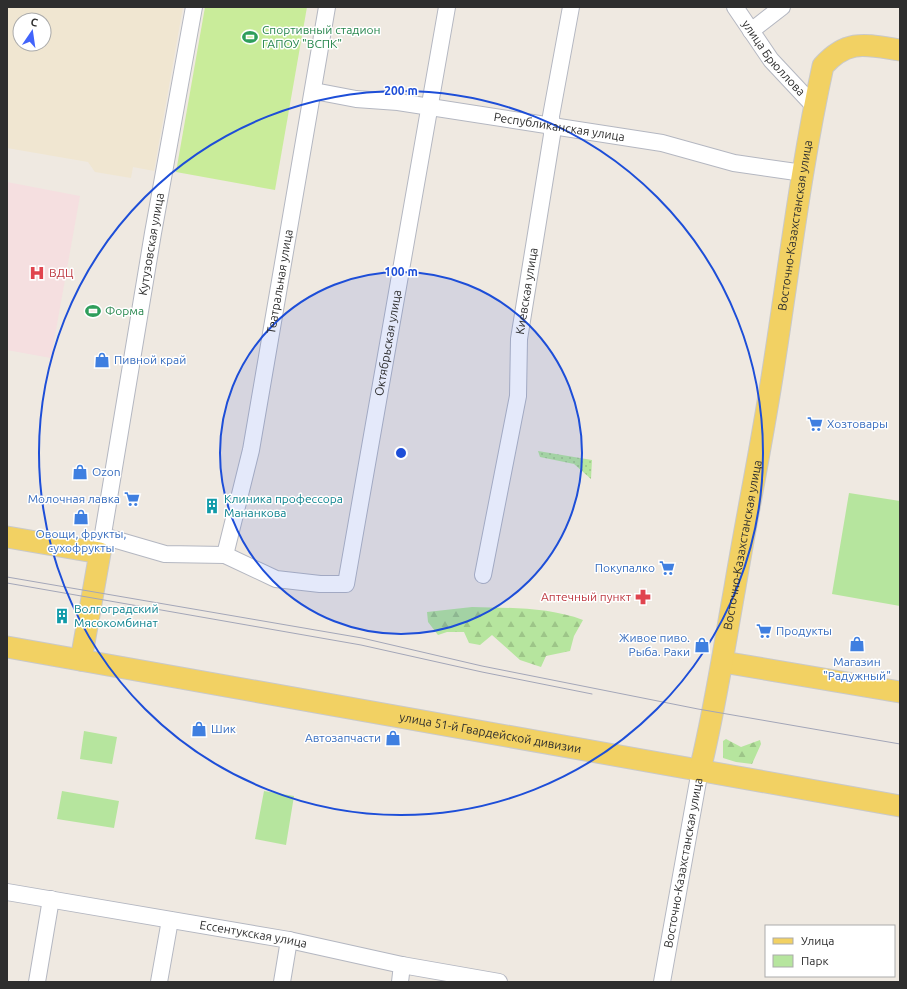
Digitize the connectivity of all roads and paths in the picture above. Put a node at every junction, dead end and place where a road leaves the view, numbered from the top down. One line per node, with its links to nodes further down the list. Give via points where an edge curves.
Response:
1 (194, 7): 15 (street, Кутузовская улица)
2 (328, 7): 9 (street, Театральная улица)
3 (447, 7): 11 (street, Октябрьская улица)
4 (571, 7): 12 (street, Киевская улица, via 551,116)
5 (735, 7): 7 (street, улица Брюллова)
6 (782, 7): 7 (street)
7 (751, 31): 10 (street, улица Брюллова, via 771,60)
8 (900, 50): 10 (main road, Восточно-Казахстанская улица, via 853,45 837,53 823,66)
9 (314, 92): 11 (street, Республиканская улица); 16 (street, Театральная улица, via 251,450)
10 (814, 106): 13 (main road, Восточно-Казахстанская улица)
11 (430, 107): 12 (street, Республиканская улица); 16 (street, Октябрьская улица, via 346,584 276,579)
12 (553, 126): 13 (street, Республиканская улица, via 662,143 734,163); 17 (street, Киевская улица, via 520,339 518,396)
13 (802, 173): 20 (main road, Восточно-Казахстанская улица, via 772,376)
14 (7, 537): 15 (main road)
15 (101, 544): 16 (street, via 165,554); 19 (main road)
16 (225, 555)
17 (483, 575)
18 (7, 647): 19 (main road, улица 51-й Гвардейской дивизии)
19 (81, 660): 22 (main road, улица 51-й Гвардейской дивизии)
20 (723, 662): 21 (main road); 22 (main road, Восточно-Казахстанская улица)
21 (900, 692)
22 (700, 770): 23 (main road, улица 51-й Гвардейской дивизии); 34 (street, Восточно-Казахстанская улица)
23 (900, 806)
24 (7, 892): 25 (street, Ессентукская улица)
25 (51, 899): 26 (street, Ессентукская улица); 29 (street)
26 (170, 920): 27 (street, Ессентукская улица); 30 (street)
27 (289, 940): 28 (street, Ессентукская улица); 31 (street)
28 (402, 965): 32 (street); 33 (street, Ессентукская улица)
29 (37, 982)
30 (159, 982)
31 (282, 982)
32 (400, 982)
33 (499, 982)
34 (662, 982)

